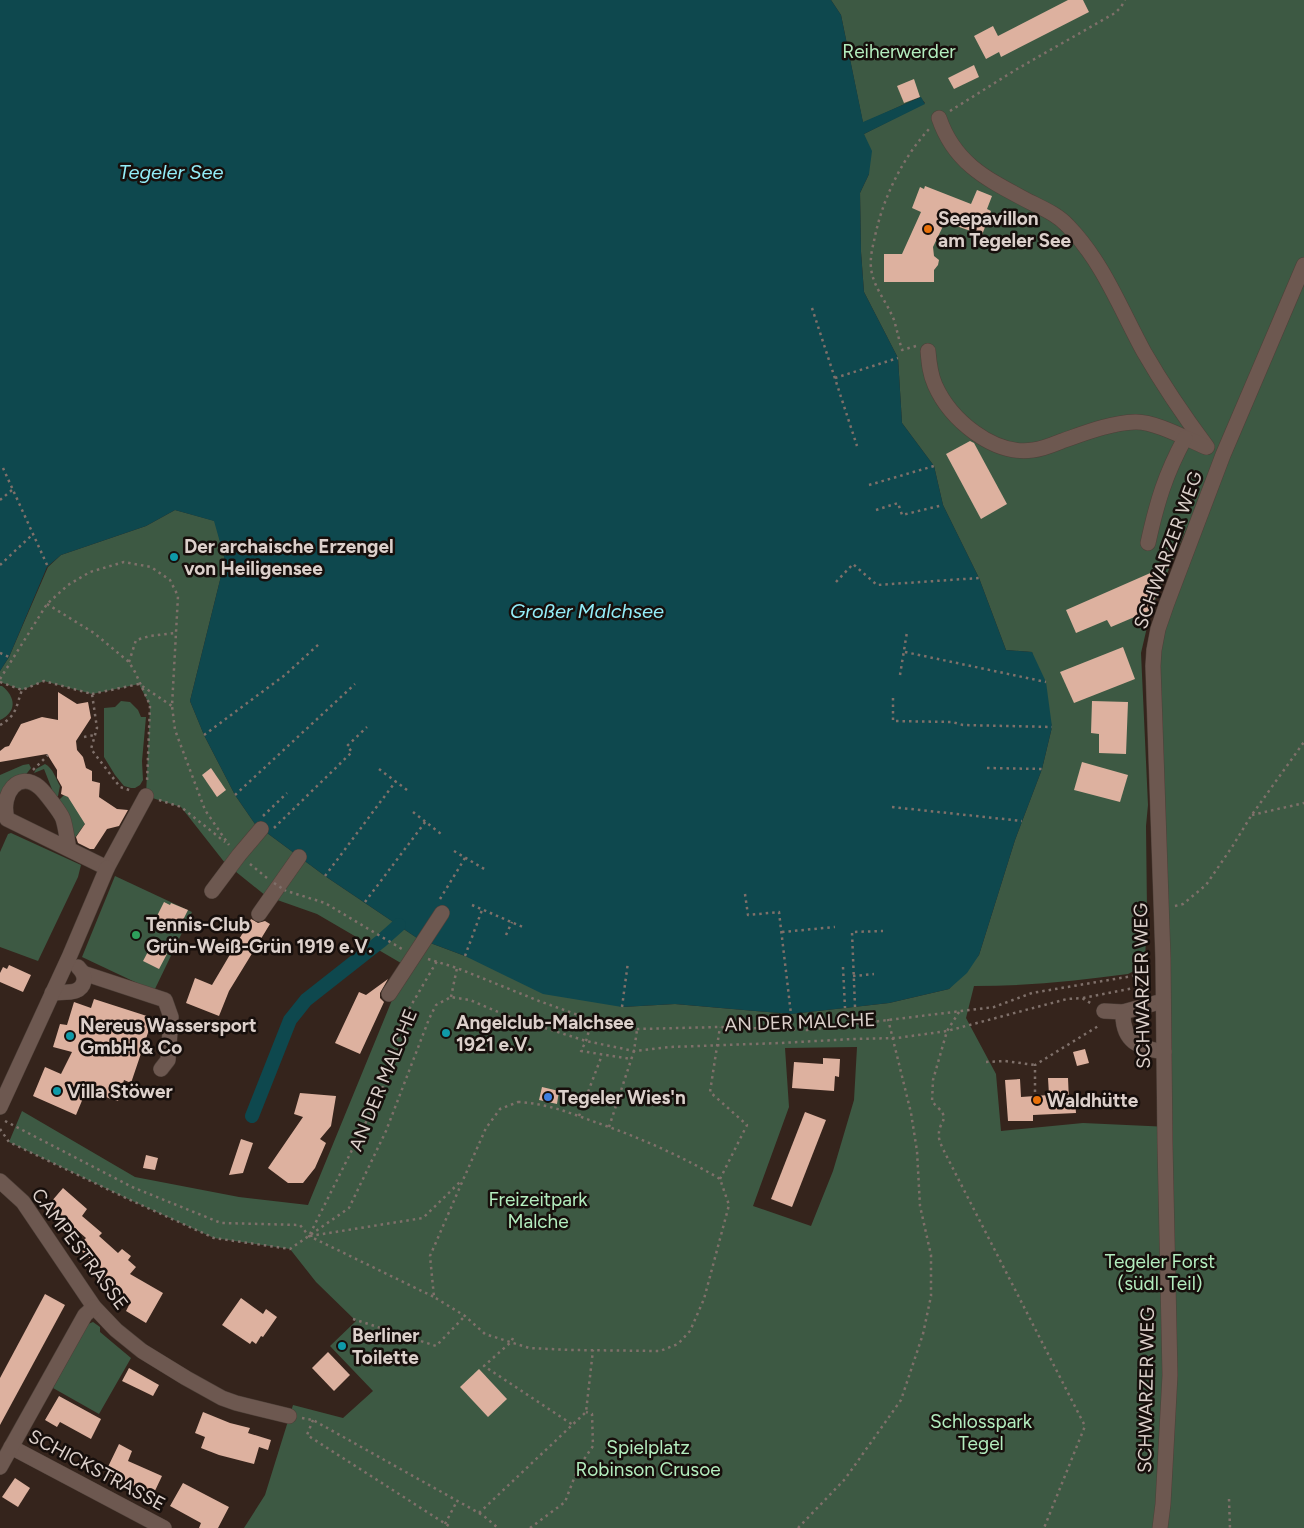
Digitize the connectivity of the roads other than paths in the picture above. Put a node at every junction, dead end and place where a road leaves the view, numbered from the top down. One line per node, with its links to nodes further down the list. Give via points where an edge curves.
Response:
1 (938, 118): 5 (street, SCHWARZER WEG, via 946,136 970,166 1053,214 1077,236 1104,276 1168,393)
2 (1304, 265): 6 (street, SCHWARZER WEG)
3 (928, 352): 4 (street, SCHWARZER WEG, via 934,384 948,408 972,431 999,446 1033,450 1104,427 1138,422)
4 (1185, 438): 5 (street, SCHWARZER WEG); 7 (street, via 1161,491)
5 (1206, 447): 6 (street, SCHWARZER WEG)
6 (1223, 455): 21 (street, SCHWARZER WEG, via 1219,476 1167,603 1154,650 1163,958 1157,978)
7 (1148, 543)
8 (146, 796): 13 (street)
9 (4, 819): 11 (street); 11 (street, via 2,804 9,788 20,782 34,783 62,817)
10 (263, 827): 14 (street)
11 (70, 850): 13 (street)
12 (299, 857): 16 (street)
13 (107, 868): 17 (street)
14 (212, 891)
15 (442, 913): 20 (street)
16 (259, 914)
17 (64, 966): 18 (street, via 76,966); 19 (street)
18 (83, 973): 19 (street, via 84,981 79,989); 25 (street, via 165,1000 171,1017 168,1060)
19 (52, 992): 26 (street)
20 (389, 994)
21 (1163, 1001): 22 (street); 24 (street, SCHWARZER WEG)
22 (1122, 1012): 23 (street); 24 (street, via 1127,1034 1136,1045)
23 (1102, 1018)
24 (1164, 1052): 33 (street, SCHWARZER WEG, via 1170,1375)
25 (161, 1069)
26 (1, 1101)
27 (0, 1181): 28 (street, CAMPESTRASSE, via 23,1202)
28 (94, 1307): 29 (street, CAMPESTRASSE, via 142,1352 186,1378 229,1400); 30 (street, via 85,1315)
29 (289, 1416)
30 (11, 1447): 31 (street); 32 (street, SCHICKSTRASSE)
31 (0, 1467)
32 (164, 1528)
33 (1160, 1528)

